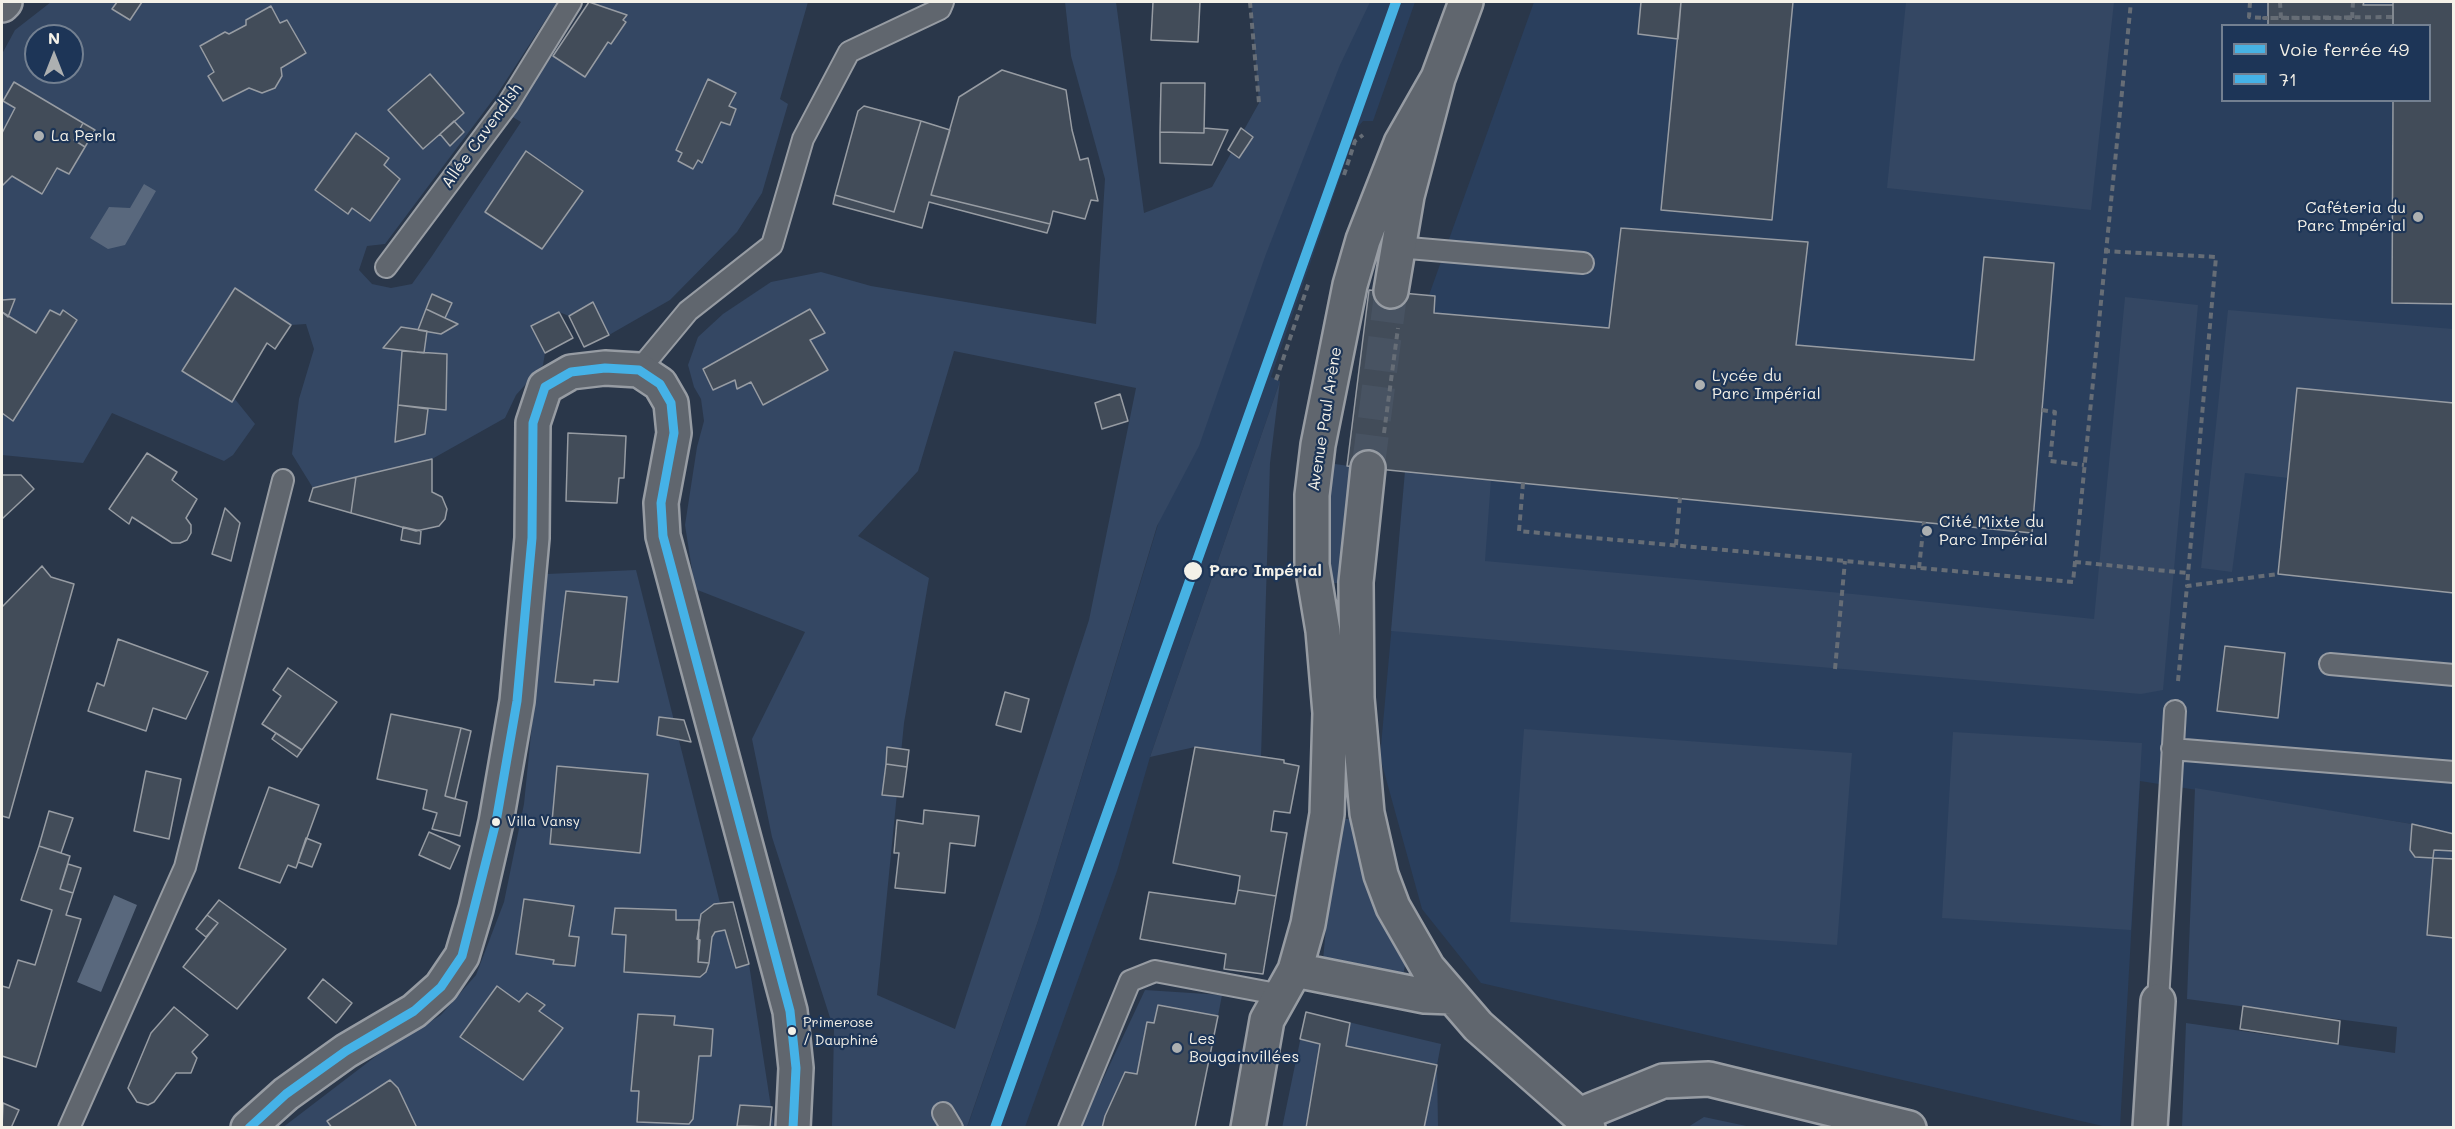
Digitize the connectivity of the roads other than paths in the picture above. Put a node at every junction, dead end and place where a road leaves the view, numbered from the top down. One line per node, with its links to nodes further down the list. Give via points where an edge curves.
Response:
1 (5, 2): 5 (street)
2 (571, 2): 9 (lane, Allée Cavendish, via 508,104)
3 (943, 2): 11 (lane, via 940,9 849,52 803,139 772,245 688,311)
4 (1466, 2): 6 (street, Avenue Paul Arène)
5 (2, 5)
6 (1438, 78): 7 (street, Avenue Paul Arène); 19 (street, Avenue Paul Arène, via 1401,143 1363,240 1350,285 1318,445 1312,495 1312,565 1327,667 1330,762 1327,814 1312,902)
7 (1397, 247): 8 (lane); 10 (street, Avenue Paul Arène)
8 (1583, 263)
9 (386, 267)
10 (1391, 291)
11 (639, 370): 24 (street, via 571,372 545,387 533,423 532,538 517,701 496,822 462,956 441,987 414,1011 346,1051 286,1094); 25 (street, via 660,384 671,403 674,433 661,503 663,536 790,1011 796,1068)
12 (1368, 468): 20 (street, via 1356,582 1358,709 1367,813 1381,875 1393,907 1428,968)
13 (283, 480): 23 (lane, via 185,867)
14 (2331, 664): 15 (lane)
15 (2454, 675)
16 (2175, 711): 17 (lane)
17 (2172, 749): 18 (lane); 21 (lane)
18 (2454, 772)
19 (1288, 982): 20 (street); 26 (lane, via 1155,971 1130,981); 27 (street, Avenue Paul Arène, via 1267,1020)
20 (1452, 998): 22 (street)
21 (2158, 1001): 29 (street)
22 (1583, 1121): 28 (street, via 1663,1082 1709,1079)
23 (69, 1128)
24 (248, 1128)
25 (793, 1128)
26 (1069, 1128)
27 (1248, 1128)
28 (1909, 1128)
29 (2150, 1128)

